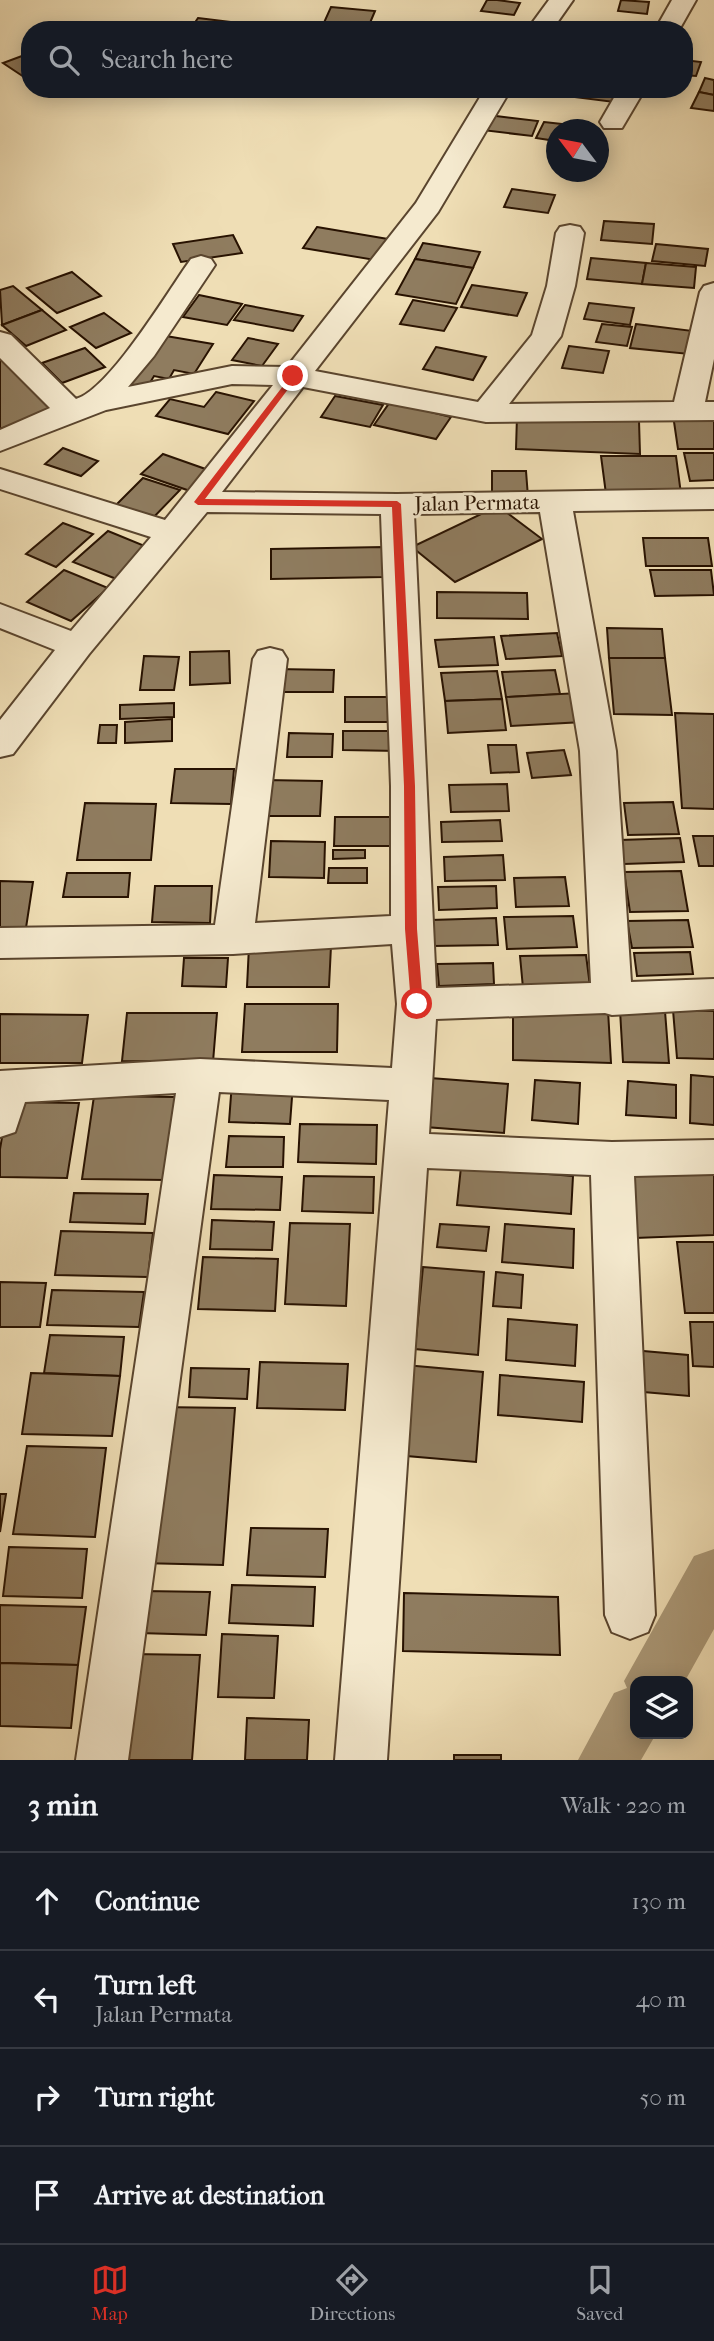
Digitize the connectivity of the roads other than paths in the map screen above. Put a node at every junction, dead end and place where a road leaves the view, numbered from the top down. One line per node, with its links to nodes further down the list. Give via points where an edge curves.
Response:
1 (561, 0): 3 (street)
2 (684, 0): 4 (street)
3 (546, 21)
4 (672, 21)
5 (493, 98): 12 (street, via 428,206)
6 (627, 98): 7 (street)
7 (614, 122)
8 (570, 233): 16 (street, via 546,336)
9 (201, 265): 13 (street, via 143,350)
10 (714, 292): 15 (street)
11 (0, 341): 14 (street)
12 (293, 376): 13 (street, via 232,376); 16 (street); 20 (street)
13 (100, 402): 14 (street)
14 (70, 411): 17 (street)
15 (700, 412): 16 (street)
16 (486, 413)
17 (0, 442)
18 (0, 479): 23 (street)
19 (714, 499): 21 (street, Jalan Permata)
20 (198, 502): 22 (street, Jalan Permata); 23 (street)
21 (555, 502): 22 (street, Jalan Permata); 32 (street, via 598,751)
22 (397, 504): 28 (street)
23 (173, 533): 25 (street)
24 (0, 615): 25 (street)
25 (77, 646): 27 (street)
26 (270, 659): 29 (street)
27 (3, 737)
28 (411, 929): 29 (street); 33 (street)
29 (233, 939): 30 (street)
30 (0, 943)
31 (714, 994): 32 (street)
32 (612, 1000): 33 (street)
33 (417, 1004): 35 (street)
34 (200, 1075): 35 (street); 36 (street); 41 (street)
35 (410, 1086): 37 (street)
36 (2, 1098)
37 (407, 1150): 39 (street); 42 (street)
38 (714, 1157): 39 (street)
39 (612, 1159): 40 (street)
40 (630, 1615)
41 (102, 1760)
42 (361, 1760)

